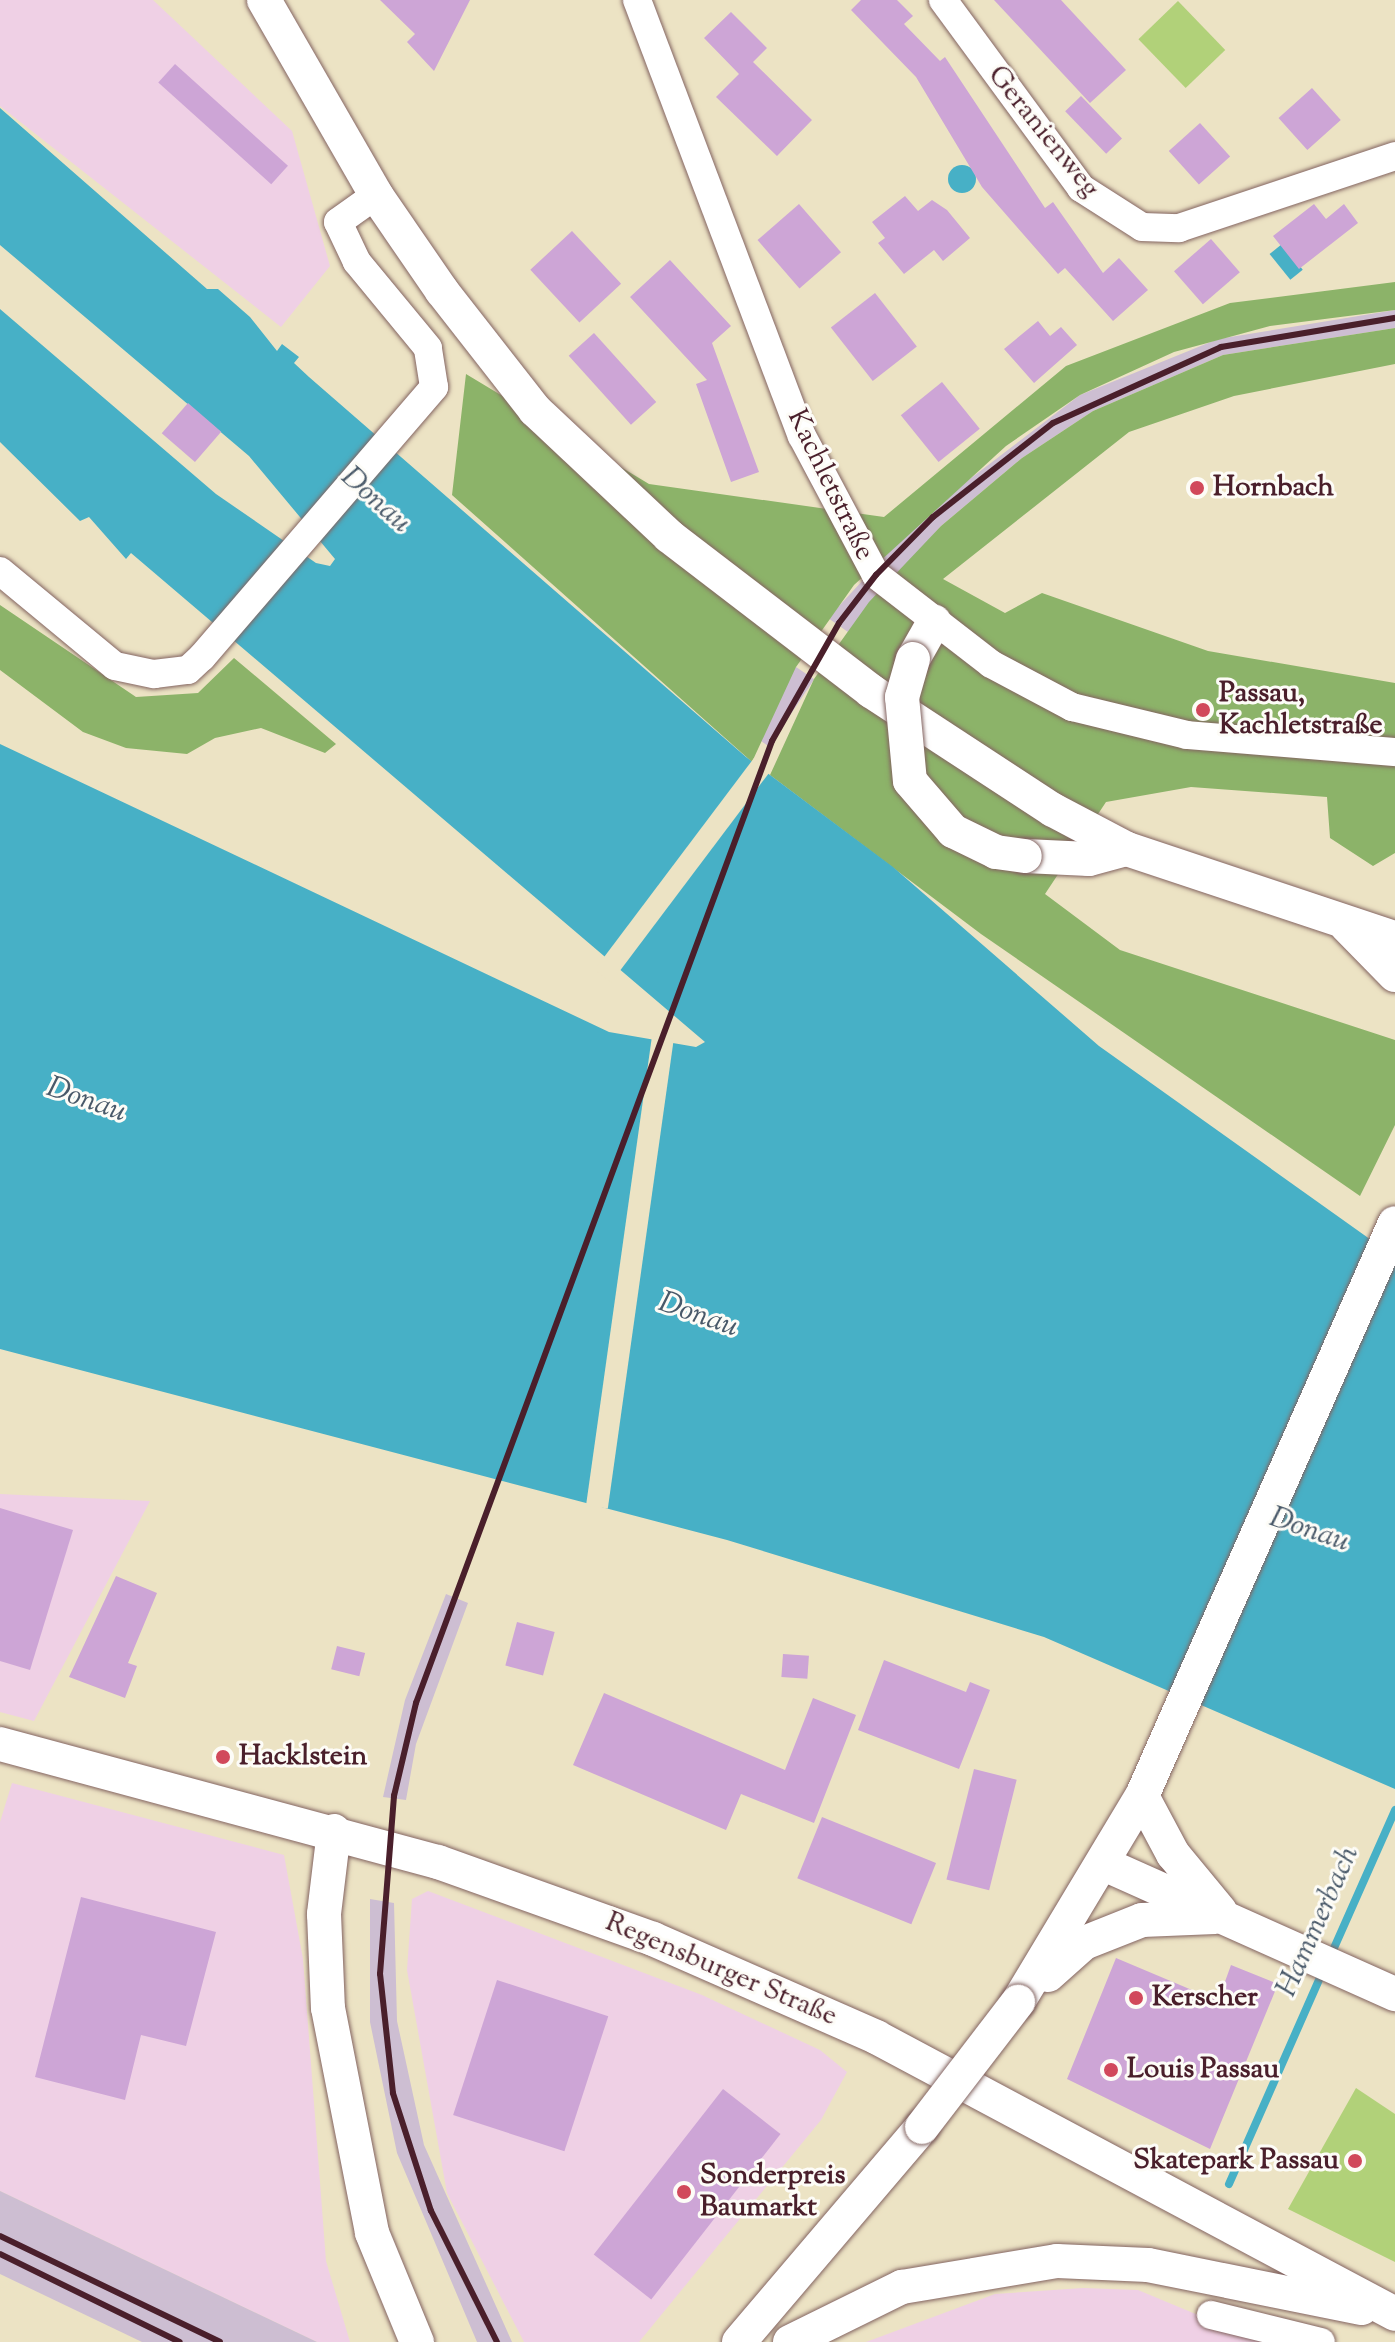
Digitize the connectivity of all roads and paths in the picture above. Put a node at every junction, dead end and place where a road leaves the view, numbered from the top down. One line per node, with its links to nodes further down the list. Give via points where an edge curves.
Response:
1 (264, 0): 5 (main road)
2 (637, 0): 7 (street, Kachletstraße, via 802,436 837,512 876,575)
3 (943, 0): 4 (street, Geranienweg, via 1081,188 1142,227 1179,228)
4 (1395, 156)
5 (376, 195): 6 (street, via 338,222 357,262 428,348 435,366 426,397 202,657 188,670 154,674 115,666); 9 (main road, via 535,410 669,536 871,691)
6 (0, 571)
7 (934, 622): 8 (street, Kachletstraße, via 991,664 1072,707 1187,735); 9 (main road, bridge, via 913,659 902,710 910,781 953,831 996,852 1089,859)
8 (1395, 752)
9 (1127, 849): 10 (main road)
10 (1346, 925): 11 (main road); 12 (main road)
11 (1395, 938)
12 (1395, 975)
13 (1395, 1223): 15 (main road)
14 (0, 1744): 16 (main road, Regensburger Straße)
15 (1142, 1796): 17 (main road); 18 (main road, via 1173,1854)
16 (334, 1831): 22 (main road, Regensburger Straße, via 581,1912 876,2037); 24 (main road, via 324,1914 328,2008 372,2233)
17 (1104, 1864): 18 (main road); 20 (main road)
18 (1225, 1916): 19 (main road); 20 (main road, via 1142,1920 1084,1943)
19 (1387, 1989)
20 (1018, 2002): 21 (main road, bridge, via 922,2127)
21 (770, 2303): 25 (main road); 26 (main road)
22 (1395, 2314): 27 (main road, via 1148,2265 1057,2261 902,2287)
23 (1211, 2315): 28 (street)
24 (417, 2342)
25 (722, 2342)
26 (739, 2342)
27 (790, 2342)
28 (1321, 2342)

